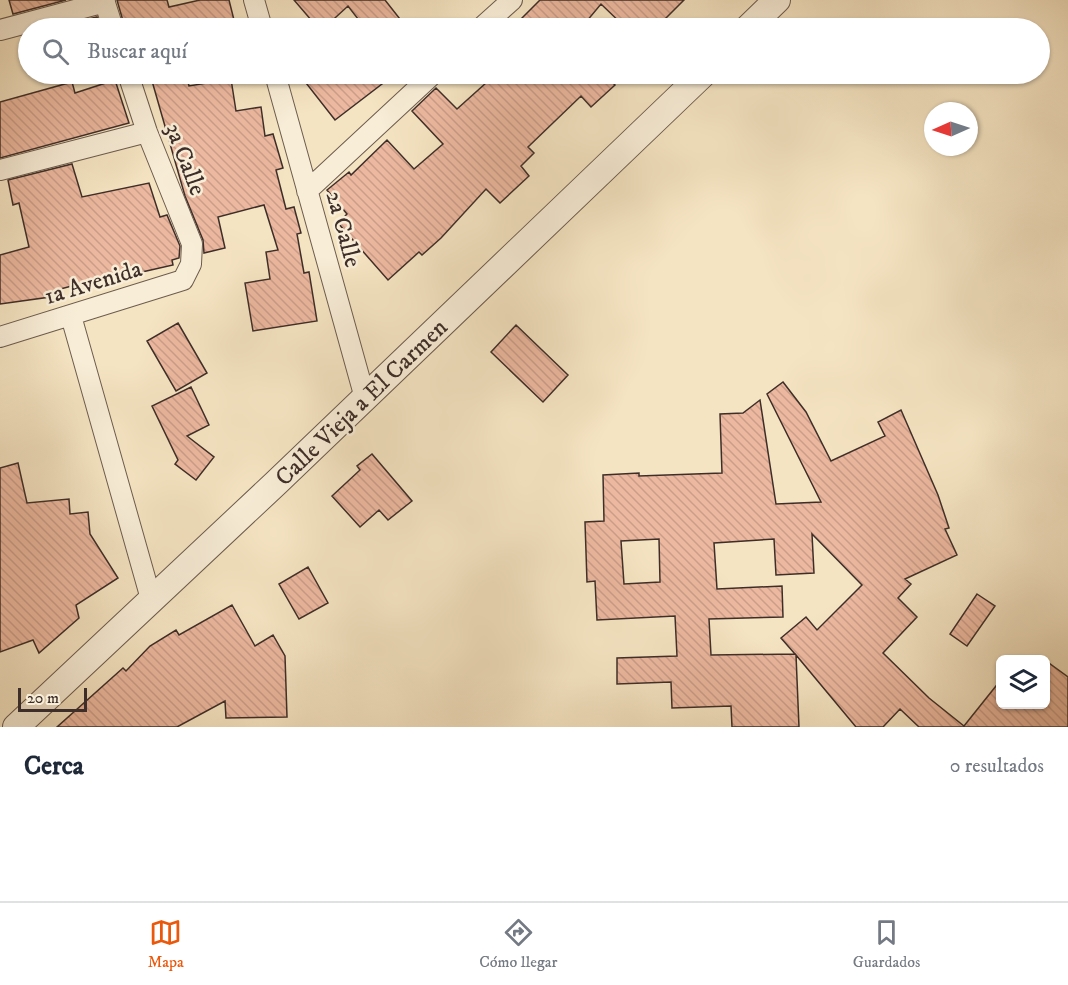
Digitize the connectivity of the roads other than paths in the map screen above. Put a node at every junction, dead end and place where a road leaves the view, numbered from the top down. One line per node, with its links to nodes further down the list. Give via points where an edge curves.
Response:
1 (512, 0): 8 (street)
2 (777, 0): 9 (street)
3 (104, 1): 5 (street); 6 (street)
4 (257, 2): 7 (street)
5 (43, 18)
6 (110, 18)
7 (260, 18)
8 (492, 18)
9 (758, 18)
10 (18, 25): 11 (street)
11 (0, 30)
12 (131, 84): 16 (street, 3a Calle)
13 (278, 84): 18 (street, 2a Calle)
14 (422, 84): 18 (street)
15 (693, 84): 22 (street, Calle Vieja a El Carmen)
16 (147, 132): 17 (street); 19 (street, 3a Calle, via 192,244)
17 (0, 170)
18 (308, 191): 22 (street, 2a Calle)
19 (191, 264): 20 (street, 1a Avenida, via 183,280)
20 (71, 316): 21 (street, 1a Avenida); 23 (street)
21 (0, 337)
22 (365, 398): 23 (street, Calle Vieja a El Carmen)
23 (151, 599): 24 (street, Calle Vieja a El Carmen)
24 (16, 727)

